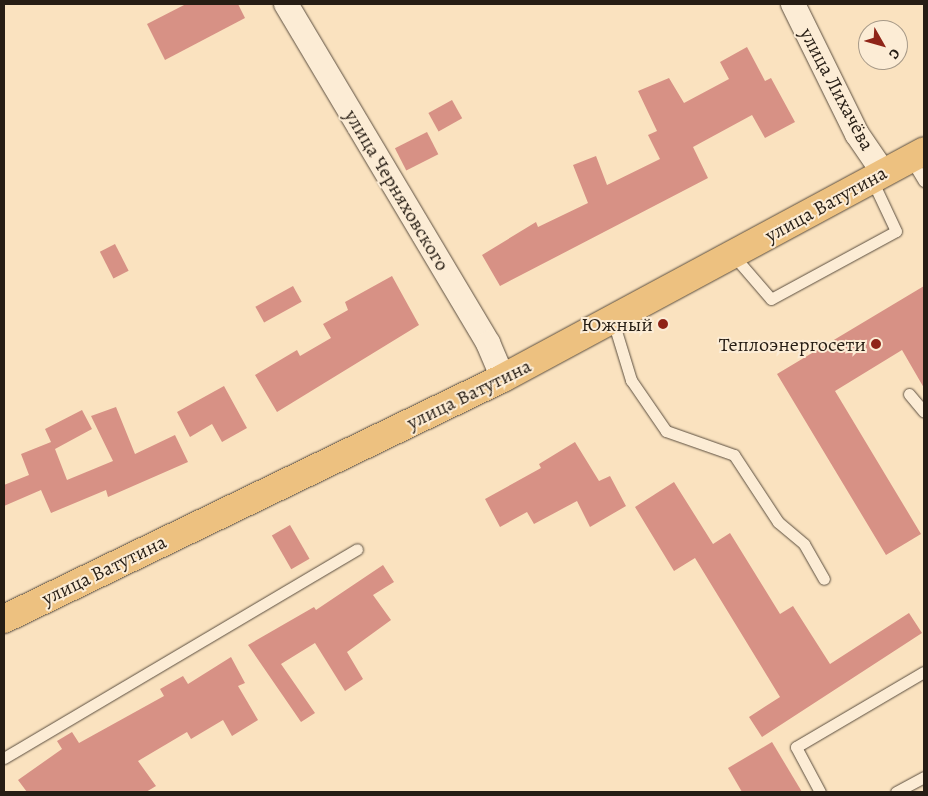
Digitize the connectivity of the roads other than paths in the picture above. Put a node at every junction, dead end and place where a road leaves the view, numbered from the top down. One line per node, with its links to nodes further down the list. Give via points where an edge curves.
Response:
1 (286, 4): 8 (street, улица Черняховского, via 488,343)
2 (793, 4): 4 (street, улица Лихачёва)
3 (917, 155): 4 (main road, улица Ватутина); 5 (lane)
4 (877, 175): 6 (main road, улица Ватутина); 6 (lane, via 896,231 771,299)
5 (924, 181)
6 (733, 255): 7 (main road, улица Ватутина)
7 (614, 321): 8 (main road, улица Ватутина); 12 (lane, via 631,380 666,431 734,455 778,522 804,544)
8 (503, 378): 13 (main road, улица Ватутина)
9 (909, 394): 10 (lane)
10 (924, 412)
11 (357, 549): 15 (lane)
12 (824, 579)
13 (4, 619)
14 (924, 672): 17 (lane, via 796,747)
15 (4, 758)
16 (924, 777): 18 (lane)
17 (820, 792)
18 (896, 792)

